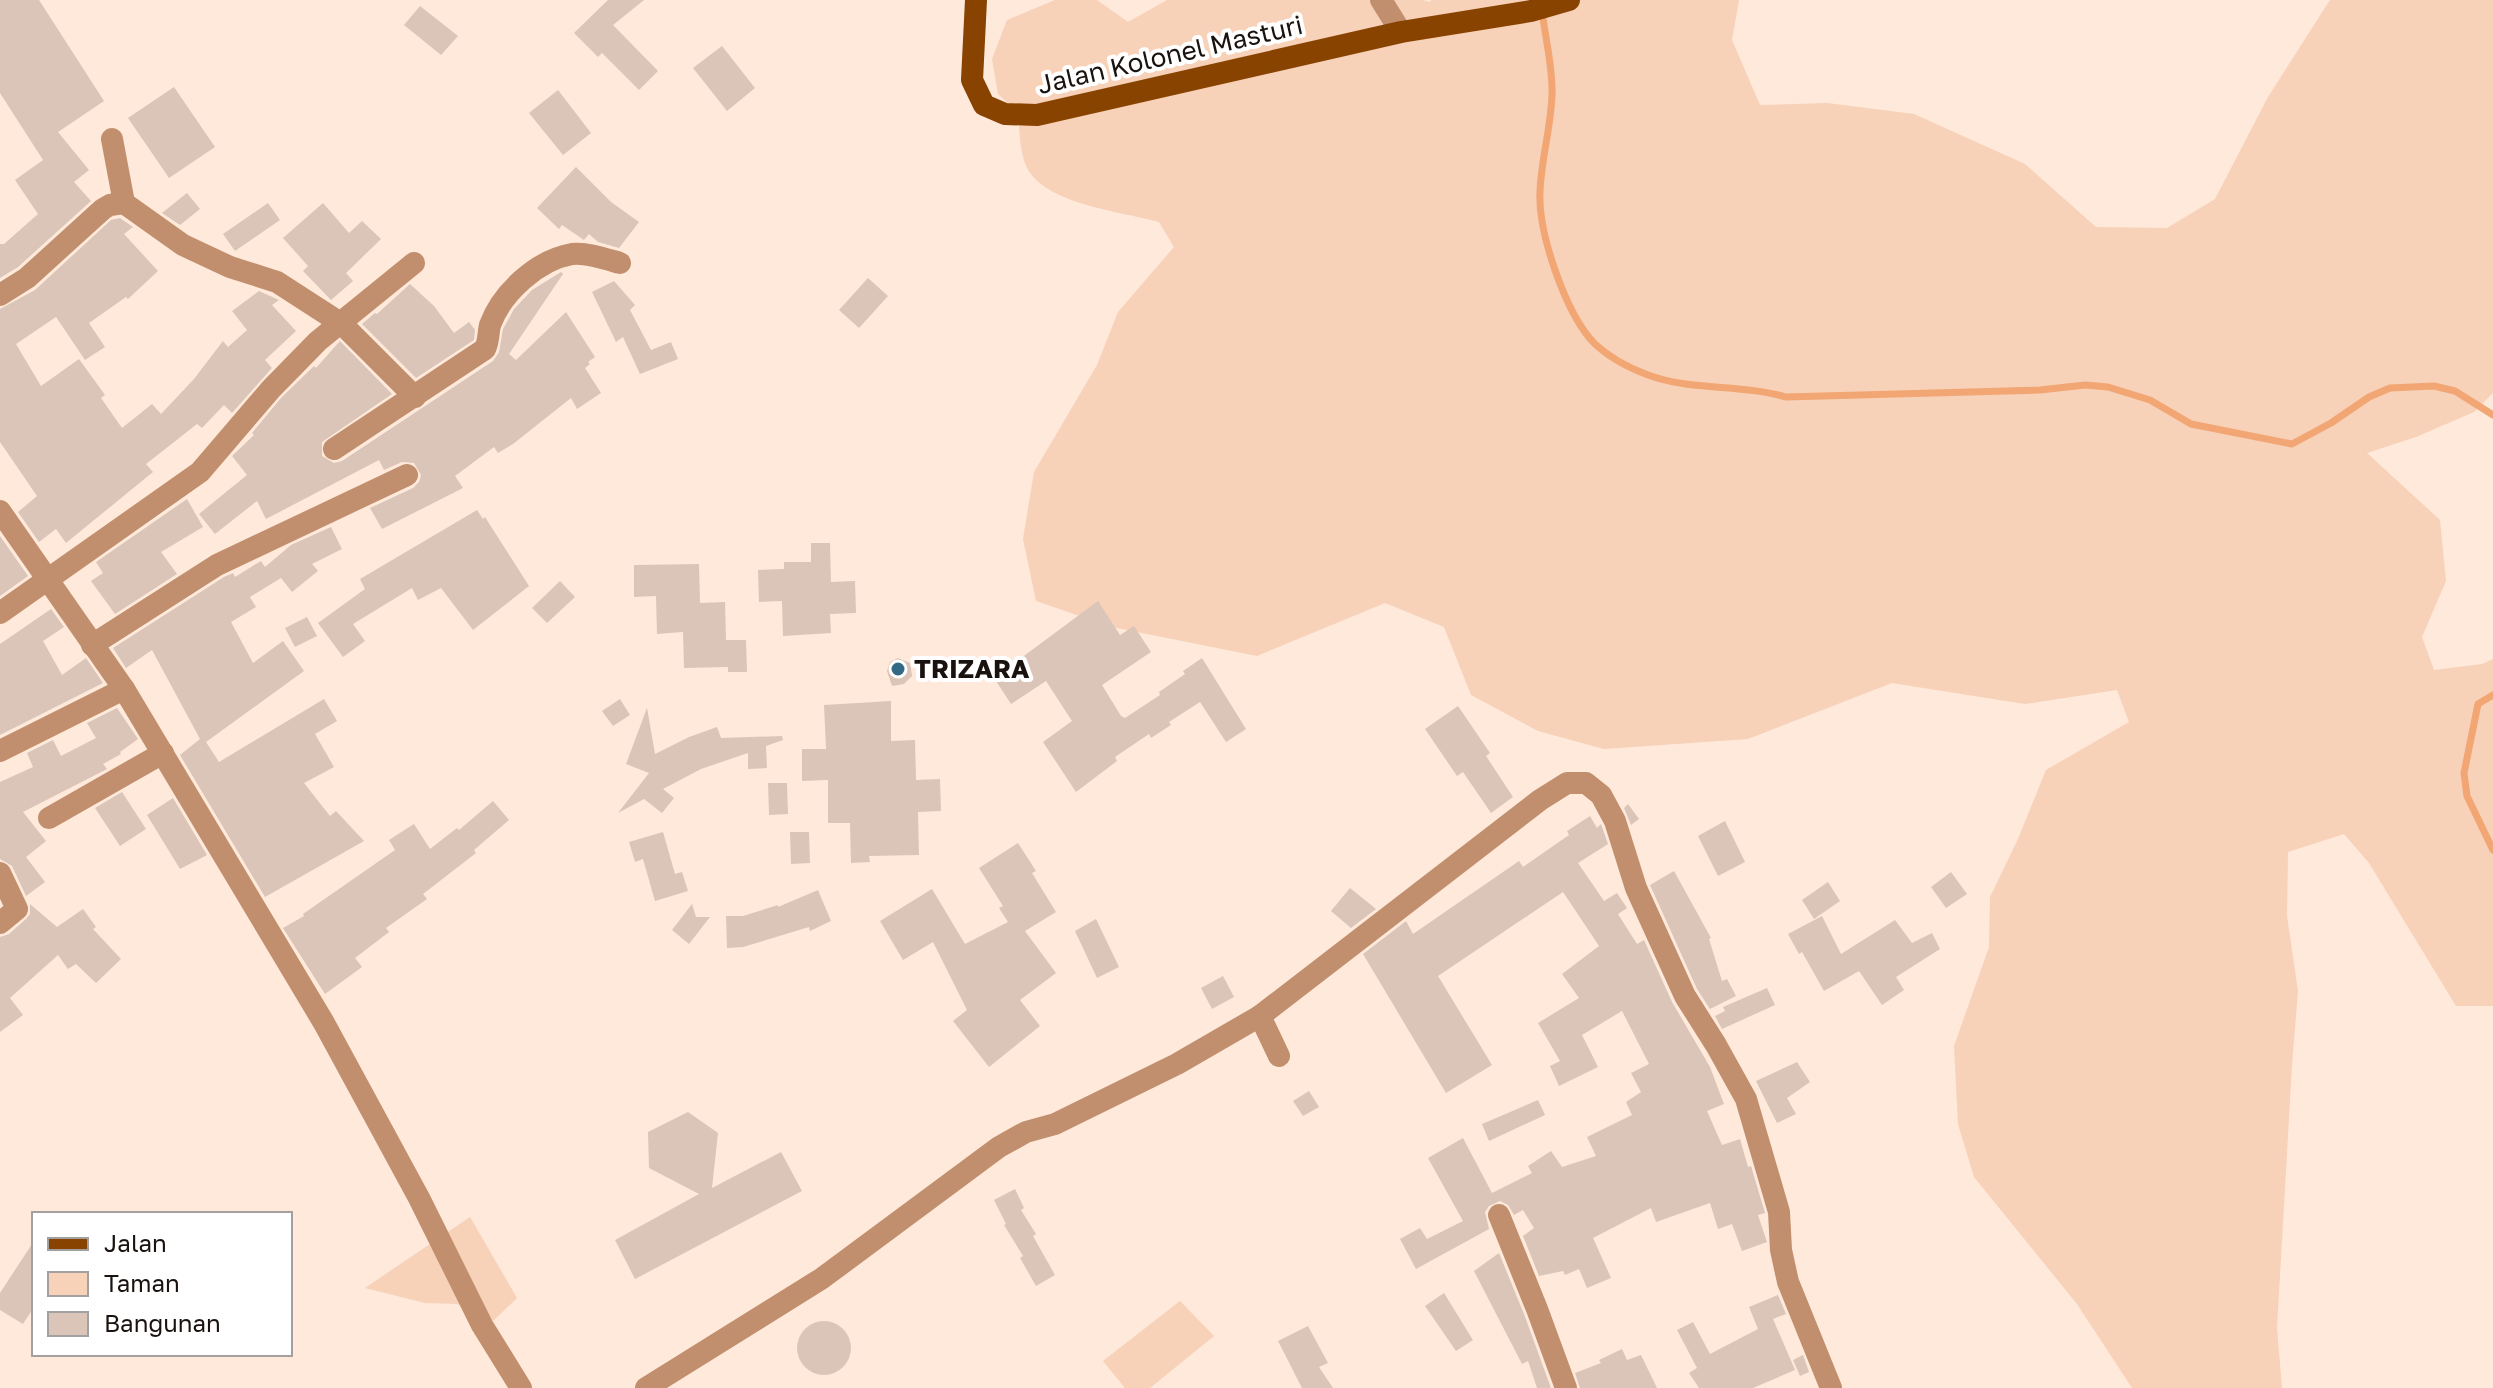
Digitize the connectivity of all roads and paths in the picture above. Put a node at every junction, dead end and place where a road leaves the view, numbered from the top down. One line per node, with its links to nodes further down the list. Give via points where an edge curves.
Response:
1 (976, 0): 4 (main road, Jalan Kolonel Masturi, via 972,80 984,105 1005,114 1037,115)
2 (1381, 0): 4 (street)
3 (1569, 0): 4 (main road, Jalan Kolonel Masturi)
4 (1401, 32)
5 (112, 139): 6 (street)
6 (124, 203): 9 (street, via 103,209 27,278); 10 (street, via 183,245 277,282)
7 (414, 263): 10 (street)
8 (620, 263): 11 (street, via 574,253 541,265 499,307 485,349)
9 (0, 295)
10 (342, 324): 11 (street); 15 (street, via 292,366 200,472)
11 (415, 397): 12 (street)
12 (334, 449)
13 (407, 475): 17 (street, via 217,565)
14 (0, 511): 15 (street)
15 (46, 580): 16 (street); 17 (street)
16 (0, 613)
17 (92, 645): 18 (street)
18 (124, 689): 19 (street); 20 (street)
19 (0, 751)
20 (163, 753): 21 (street); 28 (street, via 324,1023 482,1325)
21 (49, 818)
22 (0, 873): 23 (street, via 17,909)
23 (0, 923)
24 (1260, 1016): 25 (street); 27 (street, via 1540,800 1567,783 1586,783 1601,795 1615,821 1636,888 1685,996 1746,1099 1779,1212 1788,1282); 29 (street, via 1177,1064 999,1147 821,1279)
25 (1279, 1056)
26 (1499, 1215): 30 (street)
27 (1823, 1386)
28 (521, 1388)
29 (646, 1388)
30 (1566, 1388)

